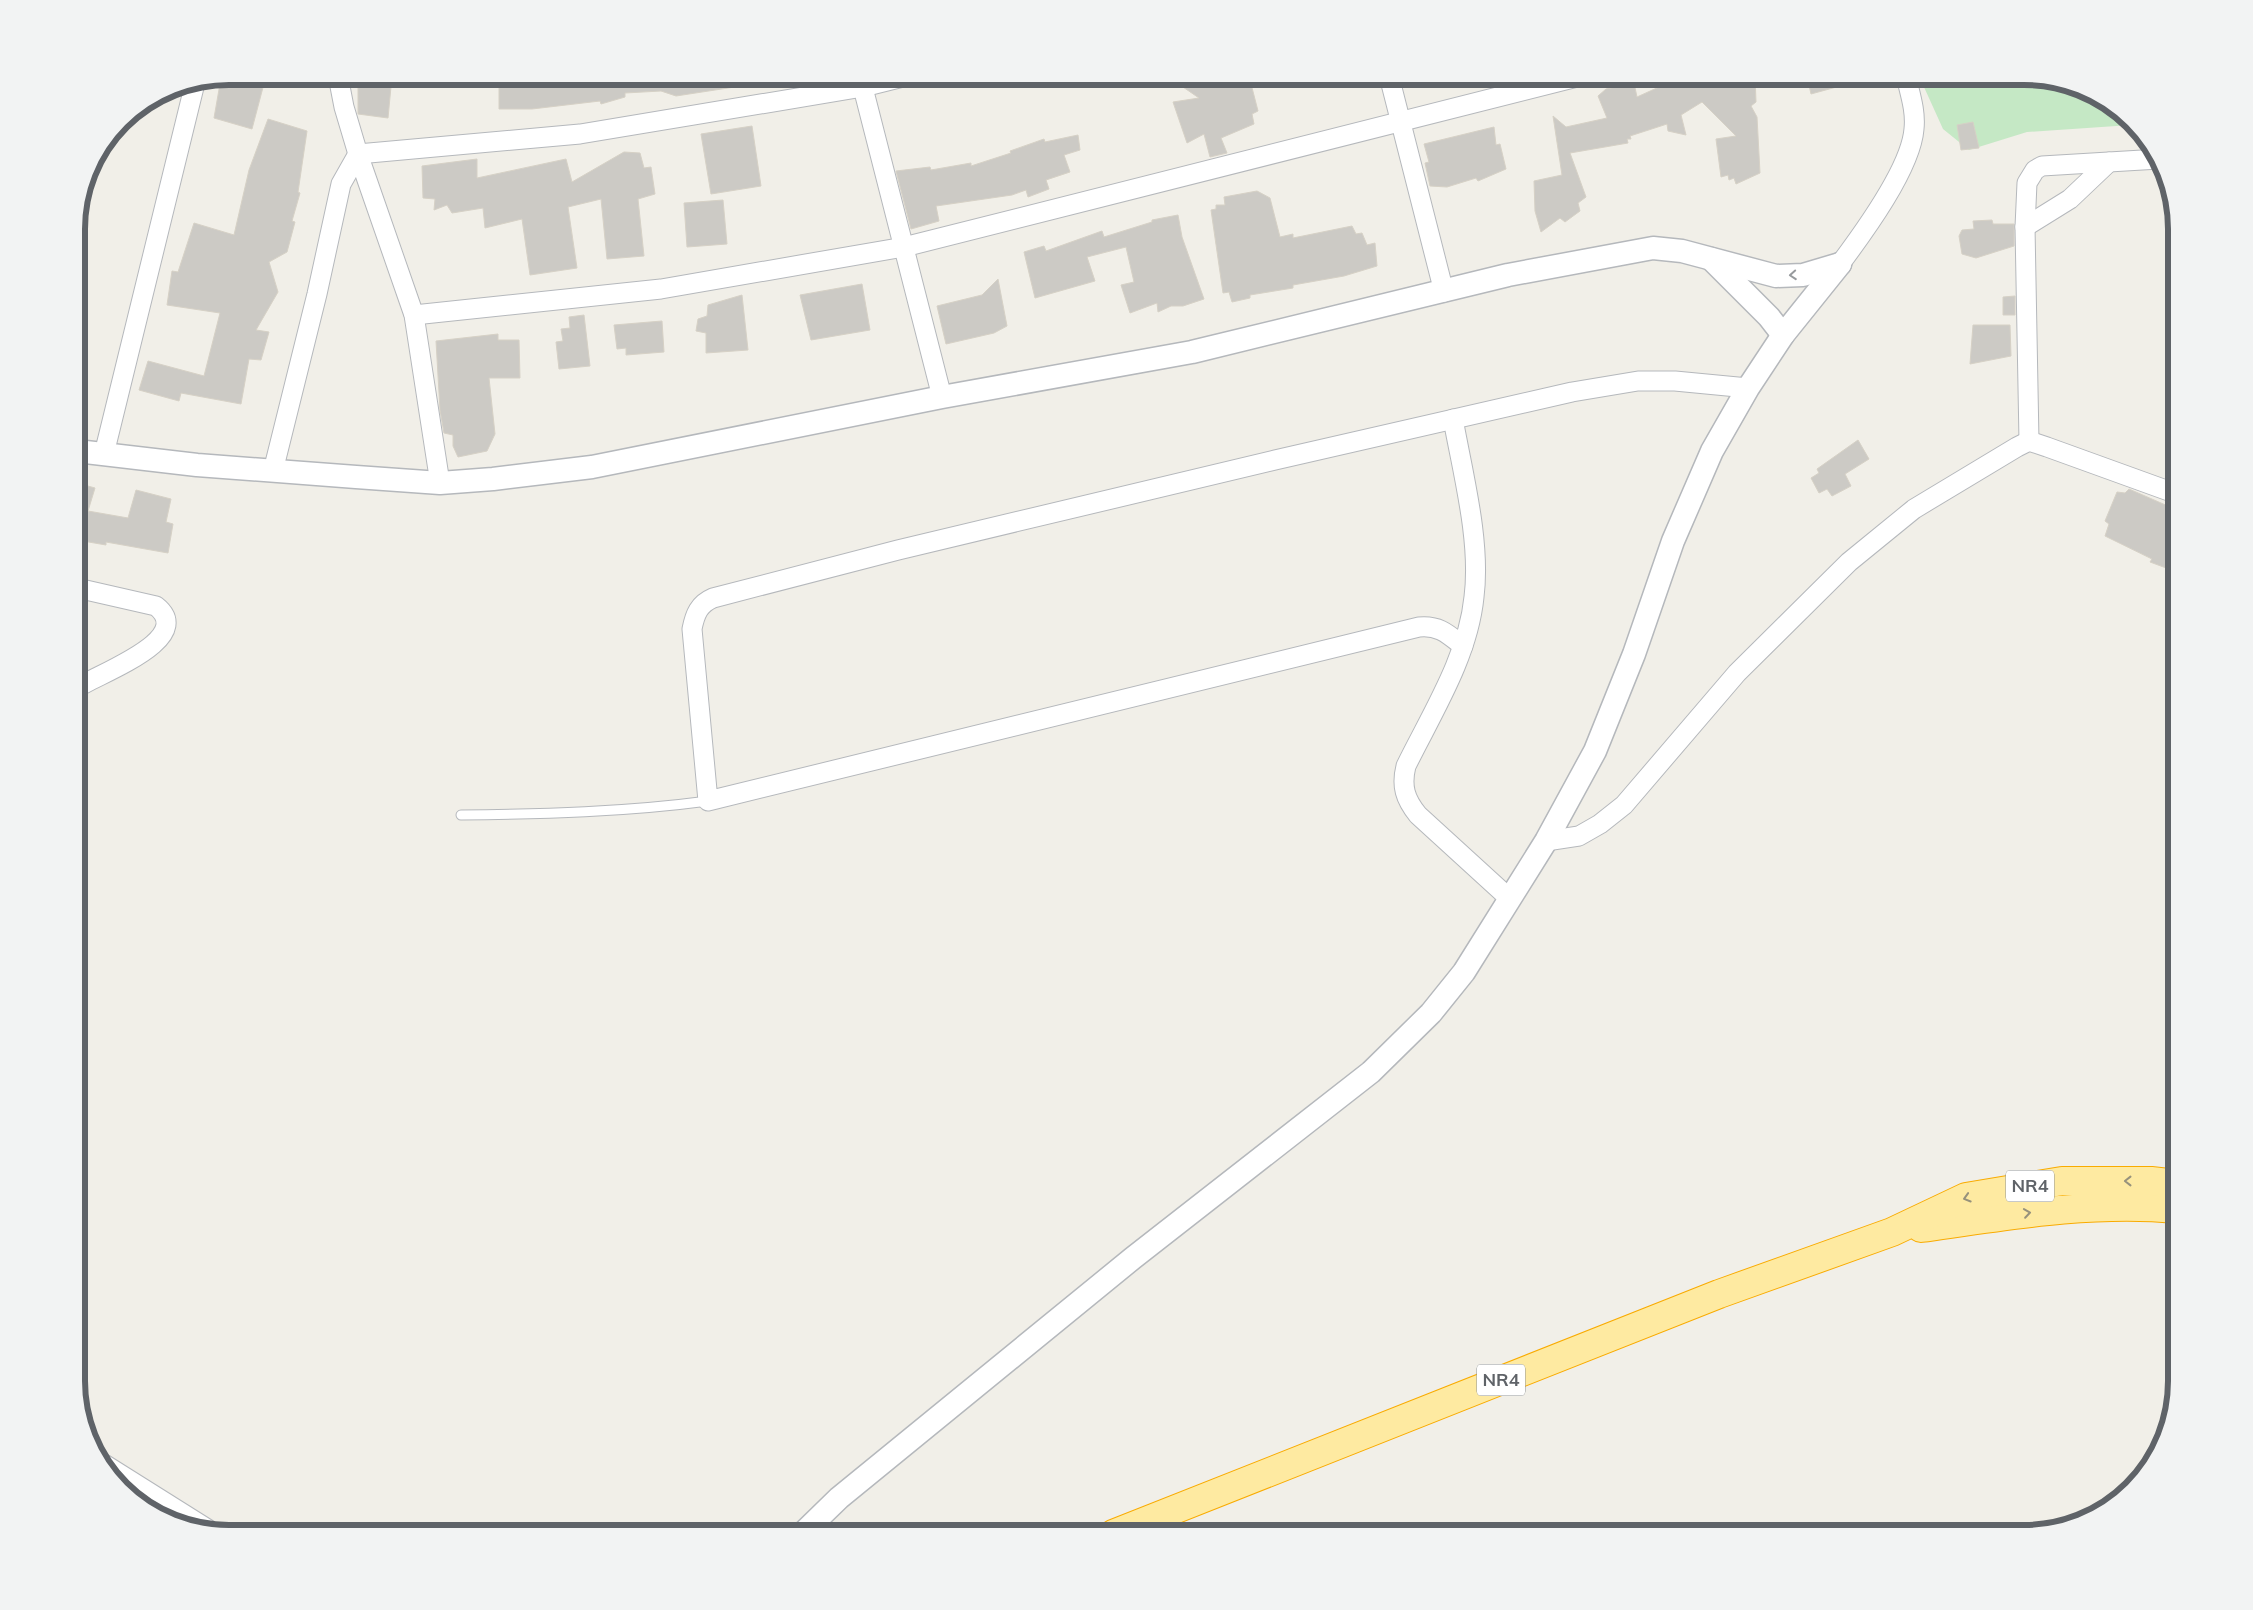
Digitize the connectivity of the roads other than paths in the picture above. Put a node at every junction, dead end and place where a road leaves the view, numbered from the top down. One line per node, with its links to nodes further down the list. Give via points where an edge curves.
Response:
1 (340, 85): 9 (street)
2 (846, 85): 9 (street, via 580,134)
3 (863, 85): 13 (street)
4 (1391, 85): 8 (street)
5 (1547, 85): 8 (street)
6 (1908, 85): 15 (street, via 1914,110 1912,144 1868,226)
7 (193, 90): 24 (street)
8 (1401, 123): 13 (street); 16 (street)
9 (358, 154): 17 (street); 25 (street, via 341,184)
10 (2150, 160): 11 (street)
11 (2109, 162): 12 (street, via 2070,199); 12 (street, via 2042,166 2036,170 2027,183)
12 (2025, 227): 22 (street)
13 (904, 247): 17 (street, via 662,289); 20 (street)
14 (1710, 258): 15 (street, one-way to 14, via 1803,275 1776,276); 16 (street, via 1682,250 1653,248 1545,267); 18 (street, via 1769,317)
15 (1840, 264): 18 (street)
16 (1444, 292): 20 (street, via 1192,352)
17 (414, 315): 26 (street)
18 (1782, 335): 19 (street)
19 (1748, 388): 21 (street, via 1638,381 1572,392); 33 (street, via 1690,497 1613,709 1595,751)
20 (942, 397): 26 (street, via 592,467 493,480)
21 (1453, 419): 29 (street, via 1474,544 1474,597); 31 (street, via 898,550 704,602 694,616 692,629)
22 (2029, 441): 27 (street); 33 (street, via 1914,509 1849,562 1738,673 1624,804 1579,836)
23 (85, 451): 24 (street)
24 (104, 454): 25 (street)
25 (273, 471): 26 (street)
26 (440, 483)
27 (2168, 491)
28 (85, 590): 30 (street, via 156,606 164,612 166,630 161,638 135,657)
29 (1463, 646): 31 (street, via 1442,630 1431,626 1419,627); 34 (street, via 1406,766 1404,790 1408,803 1418,815)
30 (85, 684)
31 (708, 801): 32 (lane, via 588,813)
32 (461, 815)
33 (1546, 841): 34 (street)
34 (1510, 899): 40 (street, via 1453,986 1431,1013 1371,1072 1133,1258 839,1498)
35 (2168, 1183): 37 (highway, NR4, one-way to 37, via 2062,1181 1966,1197)
36 (2168, 1208): 37 (highway, NR4, one-way to 36, via 2072,1207)
37 (1892, 1232): 41 (highway, NR4, via 1719,1294)
38 (119, 1473): 39 (street)
39 (194, 1520)
40 (811, 1525)
41 (1135, 1525)

